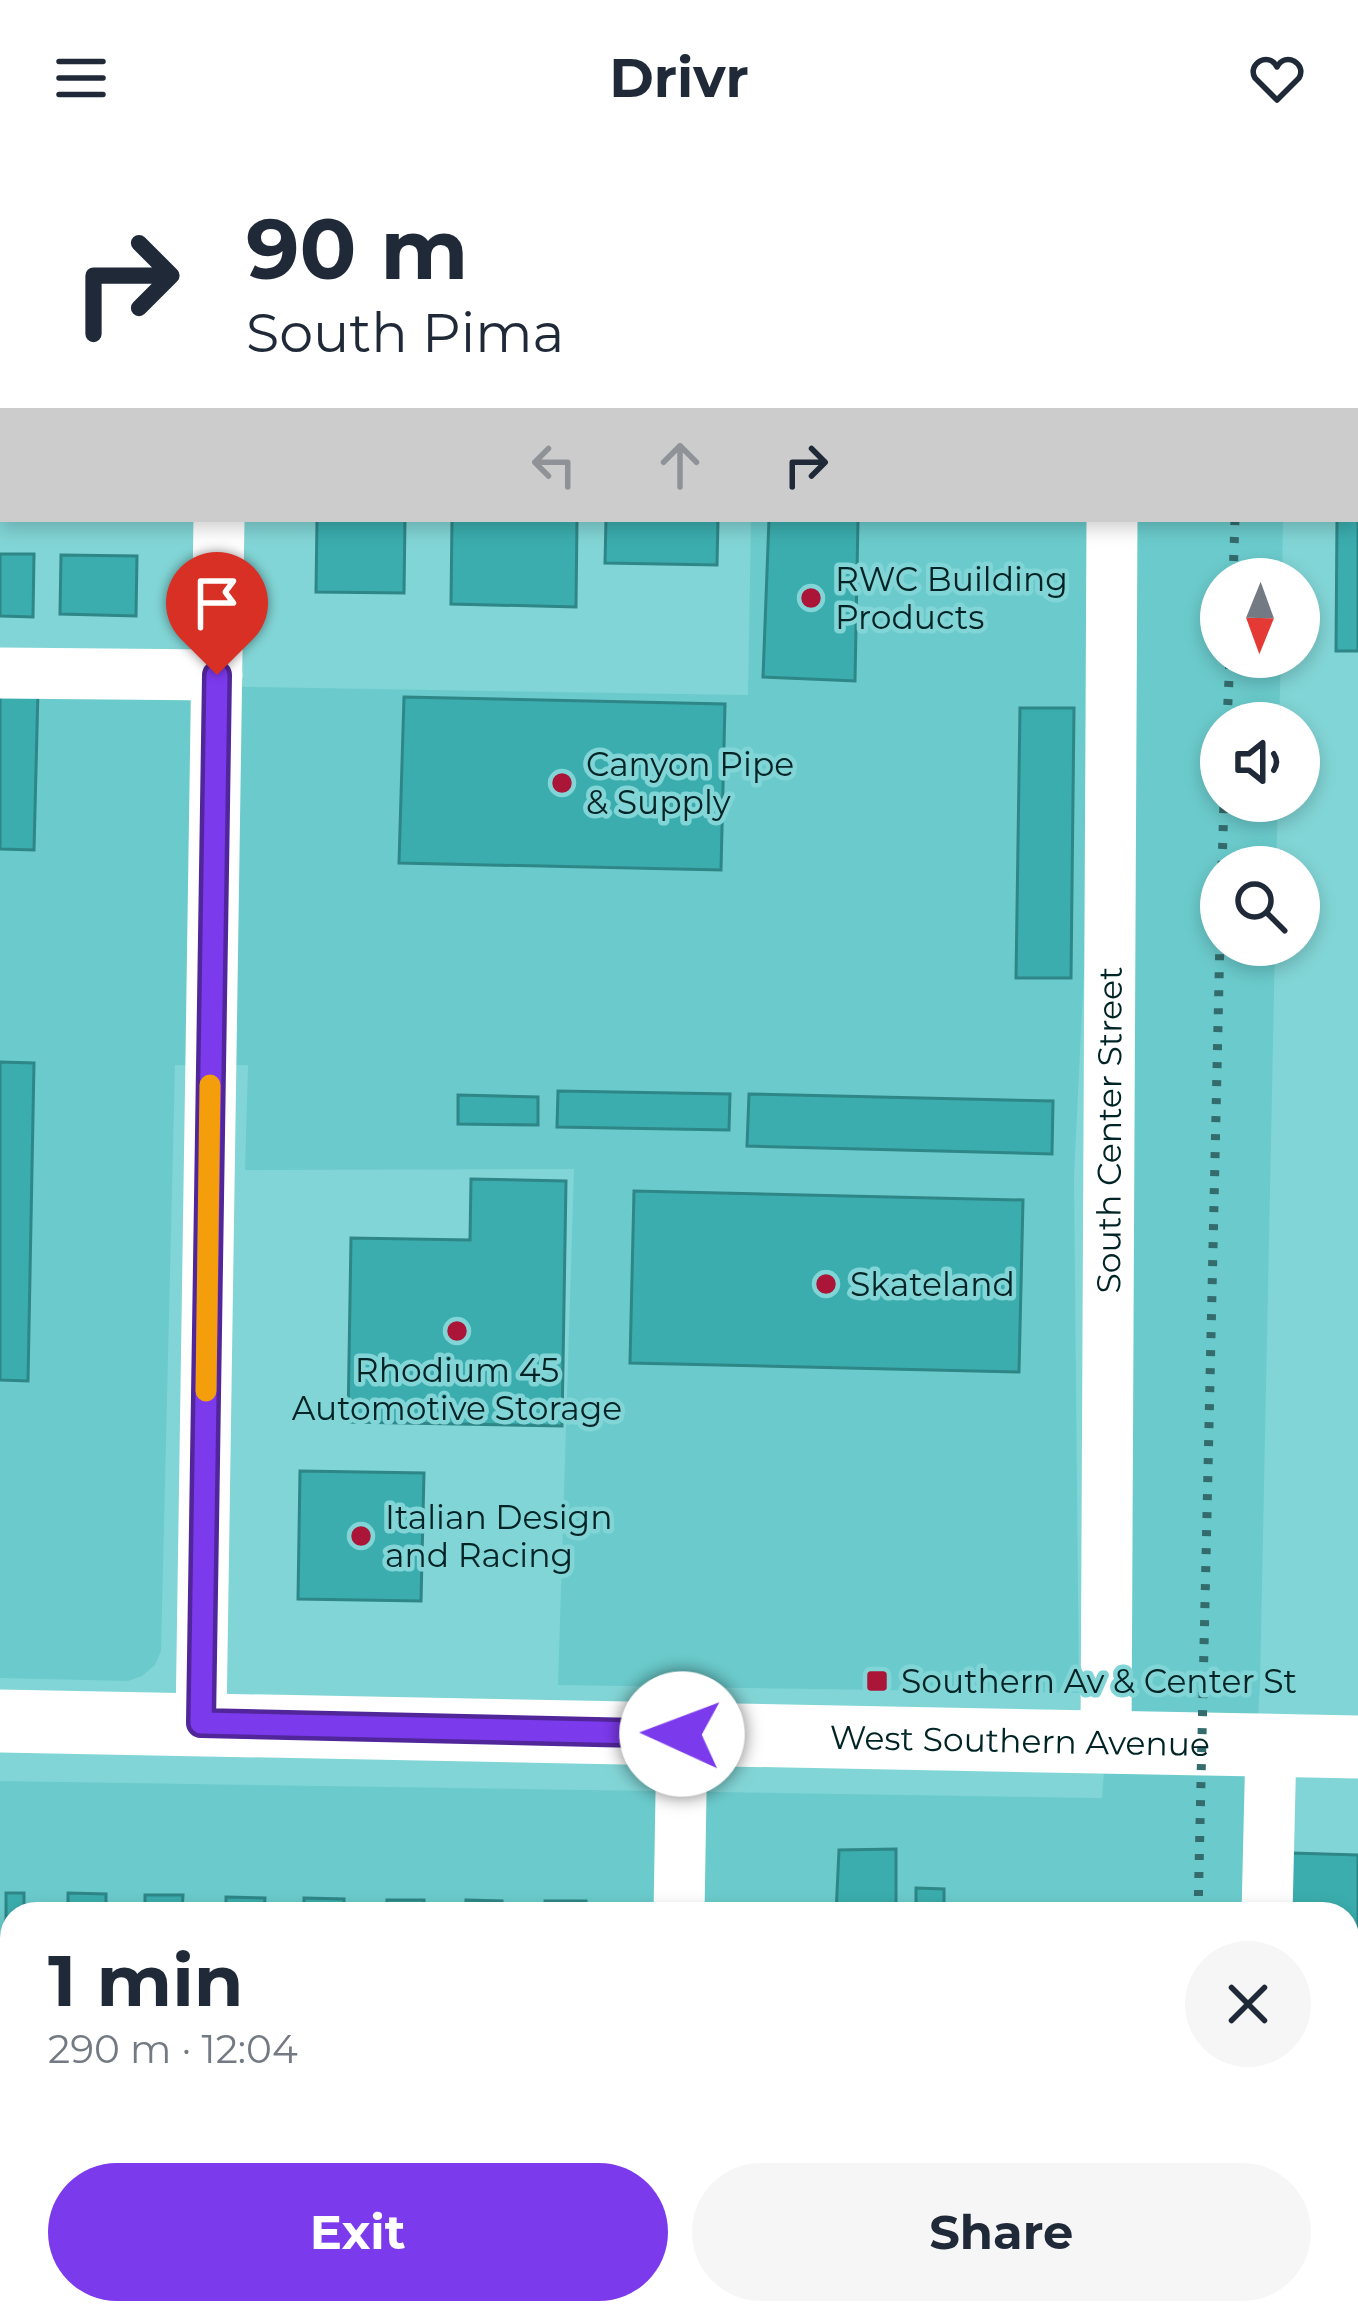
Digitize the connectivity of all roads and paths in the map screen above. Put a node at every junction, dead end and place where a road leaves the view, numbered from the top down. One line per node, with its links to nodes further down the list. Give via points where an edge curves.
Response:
1 (219, 522): 4 (street)
2 (1112, 522): 8 (street, South Center Street)
3 (0, 673): 4 (street)
4 (217, 675): 6 (street)
5 (0, 1721): 6 (main road, West Southern Avenue)
6 (201, 1723): 7 (main road, West Southern Avenue)
7 (682, 1734): 8 (main road, West Southern Avenue); 11 (street)
8 (1106, 1742): 9 (main road, West Southern Avenue)
9 (1271, 1745): 10 (main road, West Southern Avenue); 12 (street)
10 (1358, 1747)
11 (679, 1902)
12 (1267, 1902)

